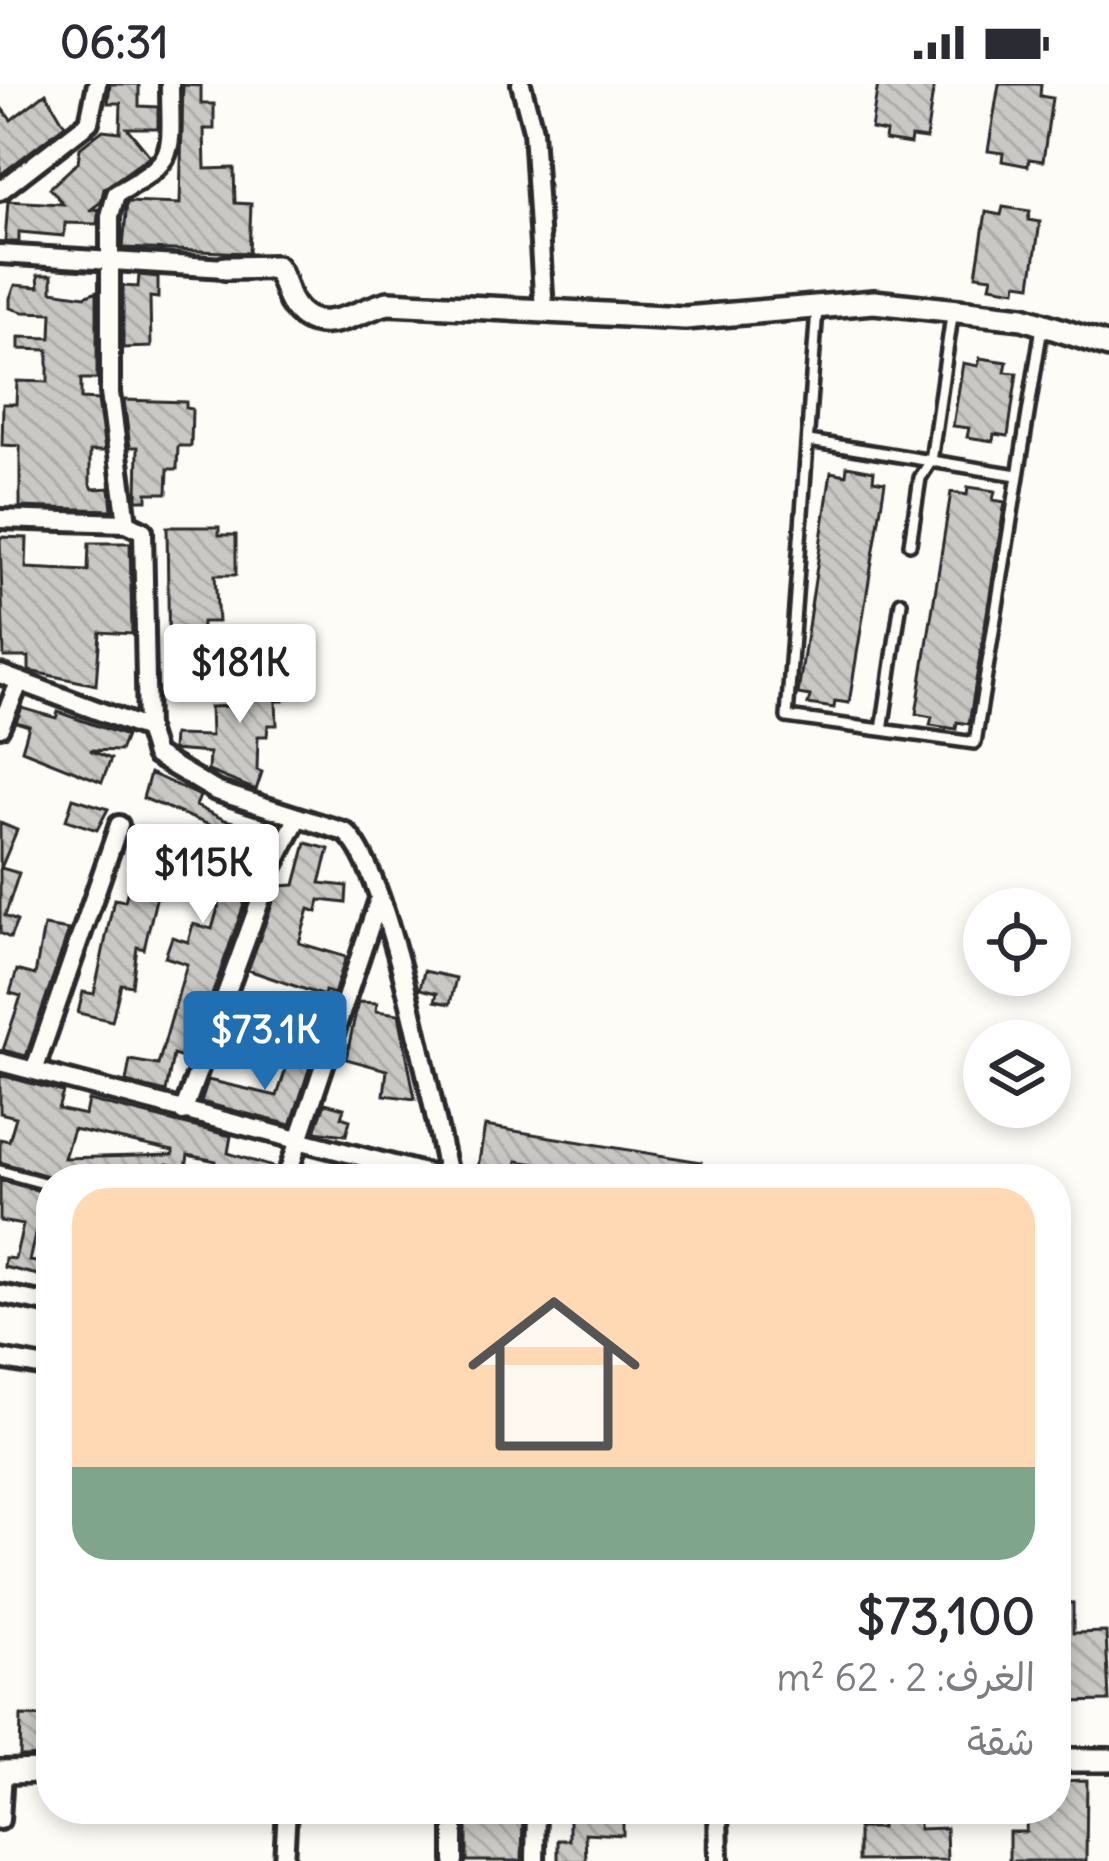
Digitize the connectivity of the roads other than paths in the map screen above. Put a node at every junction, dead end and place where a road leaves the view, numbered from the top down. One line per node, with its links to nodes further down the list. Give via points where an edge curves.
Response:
1 (97, 84): 4 (street, via 89,122)
2 (170, 84): 6 (street, via 170,149 162,168 116,194)
3 (521, 84): 10 (street, via 533,130)
4 (0, 191)
5 (0, 254): 6 (street)
6 (107, 258): 7 (street); 17 (street, via 110,392)
7 (225, 268): 10 (street, via 276,267 294,306 323,322 388,303)
8 (818, 304): 9 (street); 10 (street, via 685,318); 13 (lane)
9 (953, 309): 11 (street); 14 (lane)
10 (544, 311)
11 (1044, 322): 12 (street); 15 (lane)
12 (1109, 346)
13 (809, 441): 14 (lane); 24 (lane, via 787,717)
14 (931, 461): 15 (lane); 18 (lane, via 920,478)
15 (1017, 475): 24 (lane, via 975,743)
16 (0, 519): 17 (street)
17 (127, 523): 23 (street, via 147,543)
18 (910, 544)
19 (901, 602): 24 (lane)
20 (0, 674): 21 (street)
21 (20, 681): 22 (street); 23 (street)
22 (0, 727)
23 (147, 729): 25 (street, via 155,755 172,768)
24 (882, 730)
25 (298, 817): 27 (street, via 357,842); 30 (street)
26 (118, 825): 29 (street)
27 (380, 898): 31 (street); 34 (street)
28 (0, 1062): 29 (street)
29 (34, 1072): 30 (street)
30 (183, 1112): 31 (street)
31 (300, 1142): 32 (street); 33 (street)
32 (292, 1164)
33 (388, 1164)
34 (444, 1164)
35 (0, 1172): 36 (lane)
36 (36, 1181)
37 (0, 1294): 38 (street)
38 (36, 1301)
39 (0, 1359): 40 (street)
40 (36, 1366)
41 (1071, 1760): 42 (street)
42 (1109, 1760)
43 (36, 1771): 44 (street)
44 (2, 1772): 45 (street)
45 (0, 1820)
46 (285, 1824): 50 (street)
47 (454, 1824): 51 (street)
48 (536, 1824): 52 (street)
49 (718, 1824): 53 (street)
50 (284, 1861)
51 (454, 1861)
52 (536, 1861)
53 (719, 1861)

